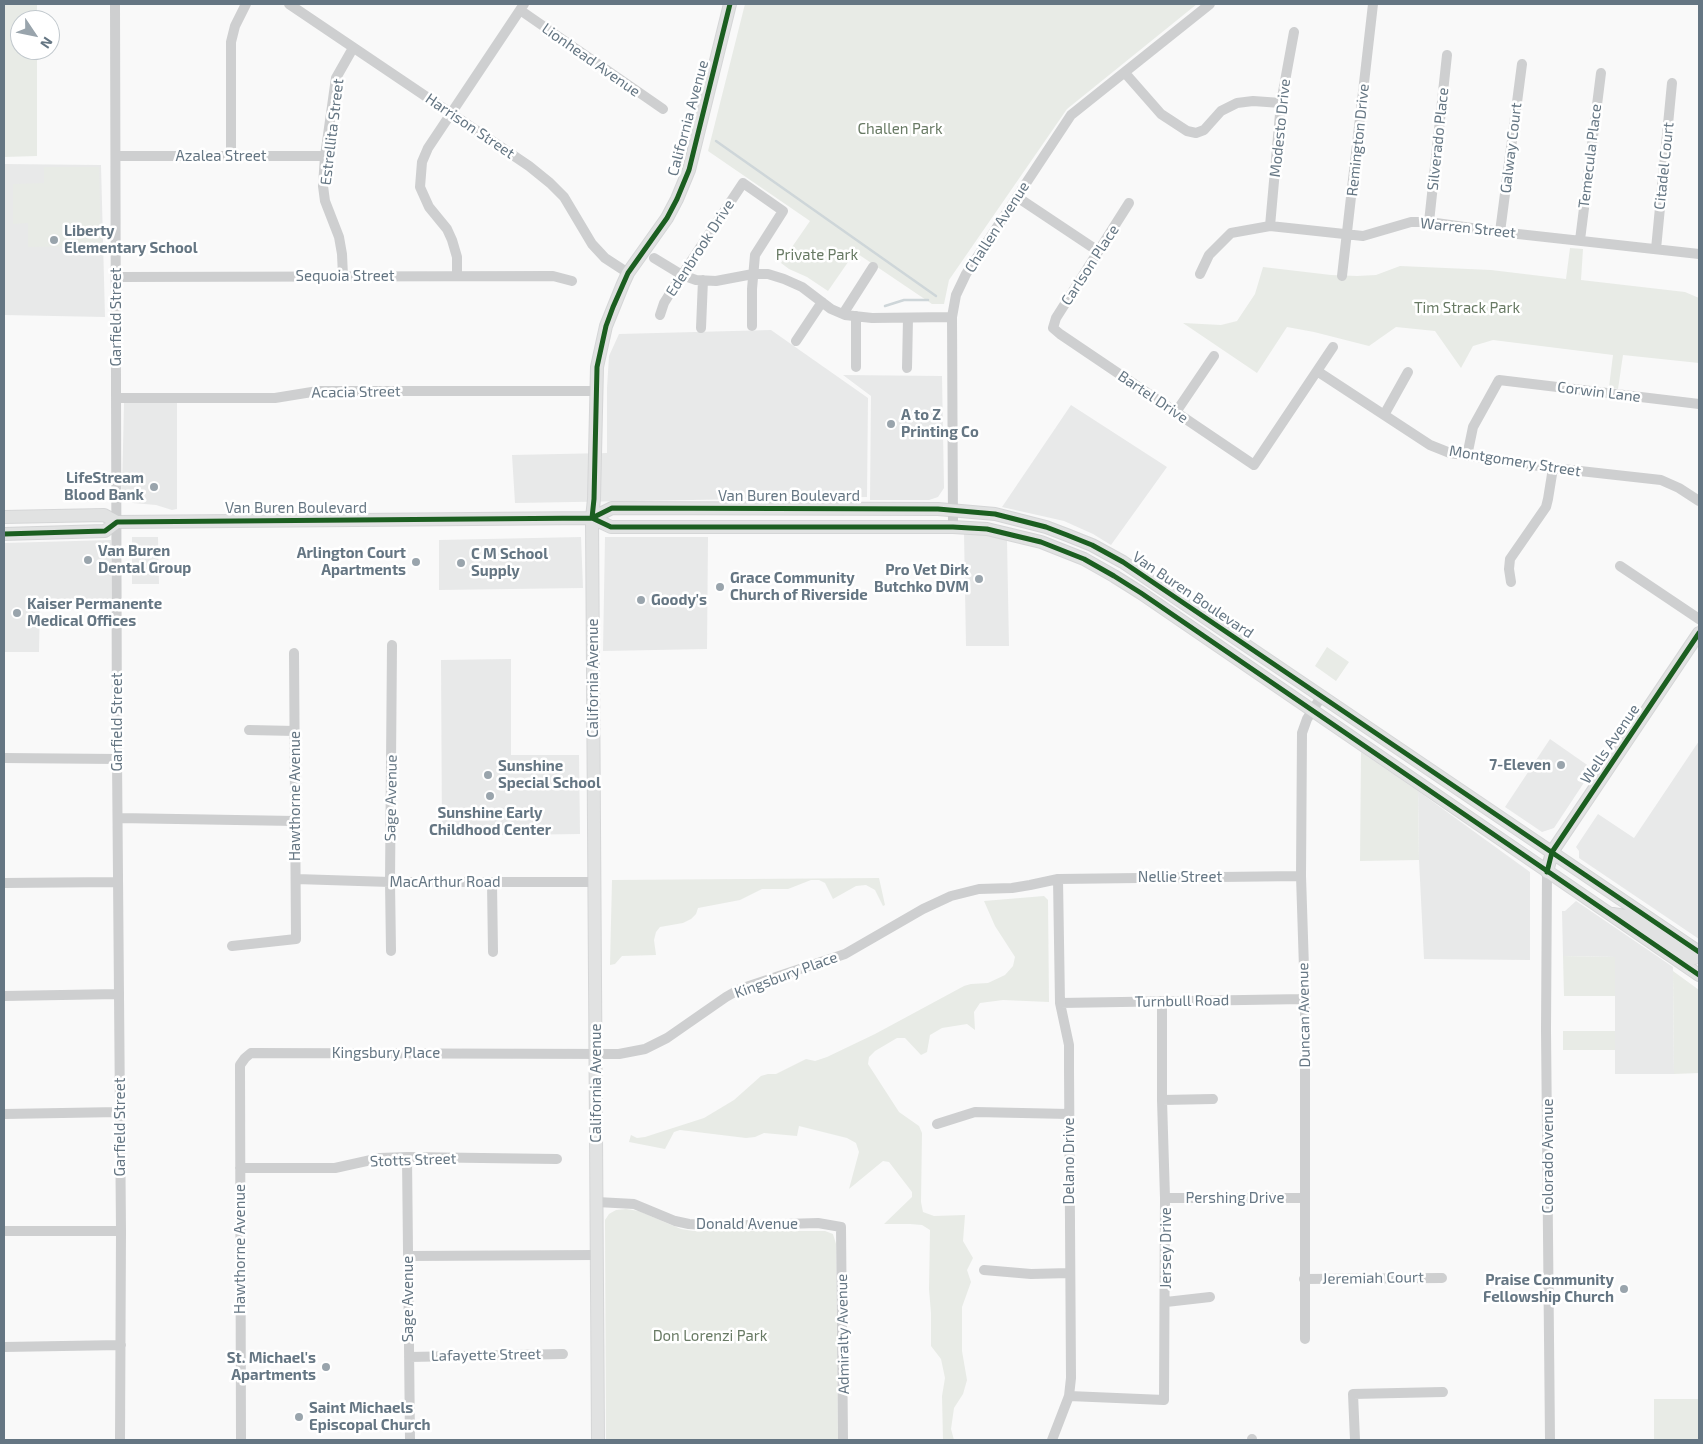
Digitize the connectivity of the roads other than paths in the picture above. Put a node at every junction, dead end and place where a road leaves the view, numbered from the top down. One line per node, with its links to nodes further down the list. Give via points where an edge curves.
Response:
1 (115, 4): 18 (street, Garfield Street)
2 (246, 4): 19 (street, via 231,42)
3 (289, 4): 9 (street, Harrison Street)
4 (730, 4): 33 (main road, California Avenue, via 689,170 667,218)
5 (1210, 4): 12 (street, Challen Avenue)
6 (1373, 4): 26 (street, Remington Drive)
7 (522, 7): 16 (street, Lionhead Avenue); 17 (street)
8 (1294, 32): 15 (street, Modesto Drive)
9 (353, 48): 17 (street, Harrison Street); 20 (street, Estrellita Street, via 336,78)
10 (1447, 55): 23 (street, Silverado Place)
11 (1522, 64): 25 (street, Galway Court)
12 (1125, 73): 15 (street, via 1161,114 1187,131 1196,133 1204,130 1221,111 1236,104); 21 (street, Challen Avenue, via 1071,115)
13 (1600, 73): 27 (street, Temecula Place)
14 (1672, 83): 28 (street, Citadel Court)
15 (1281, 102): 24 (street, Modesto Drive)
16 (663, 109)
17 (452, 113): 33 (street, Harrison Street, via 550,183 564,197 592,244); 36 (street, via 428,148 422,162 420,187 429,207 452,240)
18 (116, 156): 19 (street, Azalea Street); 40 (street, Garfield Street)
19 (231, 156): 20 (street, Azalea Street)
20 (325, 156): 38 (street, Estrellita Street, via 325,201 339,237)
21 (1017, 197): 29 (street); 48 (street, Challen Avenue, via 966,274 956,295)
22 (1129, 203): 29 (street, Carlson Place)
23 (1429, 222): 25 (street, Warren Street); 26 (street, Warren Street, via 1411,222 1363,236)
24 (1270, 226): 26 (street, Warren Street); 35 (street, Warren Street, via 1231,234 1209,255)
25 (1500, 232): 27 (street, Warren Street)
26 (1347, 235): 39 (street, Remington Drive)
27 (1580, 240): 28 (street, Warren Street)
28 (1656, 248): 30 (street, Warren Street)
29 (1098, 251): 51 (street, Carlson Place)
30 (1699, 254)
31 (654, 258): 37 (street)
32 (873, 268): 44 (street)
33 (628, 274): 59 (main road, California Avenue, via 606,326 597,367)
34 (753, 274): 37 (street, Edenbrook Drive, via 755,255 783,211 743,183); 41 (street, via 716,281); 43 (street, via 784,278); 49 (street)
35 (1200, 274)
36 (457, 275): 38 (street, Sequoia Street); 42 (street, Sequoia Street, via 553,276)
37 (682, 275): 41 (street); 45 (street, Edenbrook Drive)
38 (343, 276): 40 (street, Sequoia Street)
39 (1342, 276)
40 (117, 277): 60 (street, Garfield Street)
41 (703, 280): 50 (street)
42 (572, 281)
43 (822, 302): 44 (street); 52 (street)
44 (843, 314): 46 (street)
45 (660, 315)
46 (856, 316): 47 (street); 55 (street)
47 (908, 318): 48 (street); 56 (street)
48 (952, 318): 67 (street, Challen Avenue)
49 (752, 326)
50 (701, 328)
51 (1053, 328): 62 (street, Bartel Drive)
52 (796, 341)
53 (1333, 347): 57 (street)
54 (1214, 356): 62 (street)
55 (856, 367)
56 (907, 368)
57 (1317, 371): 62 (street, Bartel Drive, via 1254,465); 63 (street, Montgomery Street)
58 (1408, 372): 63 (street)
59 (596, 391): 60 (street, Acacia Street, via 318,391 275,398); 70 (main road, California Avenue)
60 (116, 398): 71 (street, Garfield Street)
61 (1699, 404): 64 (street, Corwin Lane, via 1499,380 1473,427)
62 (1176, 412)
63 (1384, 415): 64 (street, Montgomery Street, via 1430,445)
64 (1466, 456): 65 (street, Montgomery Street)
65 (1553, 468): 66 (street, Montgomery Street, via 1661,480); 79 (street, via 1546,507 1510,559)
66 (1699, 501)
67 (954, 510): 70 (main road, Van Buren Boulevard, via 612,508); 73 (street, Challen Avenue); 74 (main road, Van Buren Boulevard, via 995,514)
68 (44, 516): 69 (main road, Van Buren Boulevard); 71 (main road, Van Buren Boulevard, via 104,515); 72 (main road, via 28,522)
69 (4, 517)
70 (592, 518): 71 (main road, Van Buren Boulevard); 73 (main road, Van Buren Boulevard, via 610,527); 100 (main road, California Avenue)
71 (117, 522): 76 (main road, Van Buren Boulevard, via 104,531); 90 (street, Garfield Street)
72 (4, 524)
73 (953, 527): 75 (main road, Van Buren Boulevard)
74 (1054, 530): 75 (main road, via 1050,536 1012,528); 80 (main road, Van Buren Boulevard, via 1108,554)
75 (997, 531): 78 (main road, Van Buren Boulevard, via 1061,549)
76 (4, 534)
77 (1620, 566): 81 (street)
78 (1109, 572): 80 (main road, via 1124,575 1159,595); 86 (main road, Van Buren Boulevard)
79 (1511, 582)
80 (1166, 591): 85 (main road, Van Buren Boulevard)
81 (1699, 619)
82 (1699, 633): 93 (main road, Wells Avenue)
83 (392, 645): 99 (street, Sage Avenue)
84 (294, 654): 88 (street, Hawthorne Avenue)
85 (1321, 697): 86 (street, Duncan Avenue); 93 (main road, Van Buren Boulevard)
86 (1312, 710): 94 (main road, Van Buren Boulevard); 95 (street, Duncan Avenue, via 1302,733)
87 (249, 730): 88 (street)
88 (295, 731): 92 (street, Hawthorne Avenue)
89 (4, 758): 90 (street)
90 (117, 759): 91 (street, Garfield Street)
91 (118, 818): 92 (street); 98 (street, Garfield Street)
92 (295, 821): 96 (street, Hawthorne Avenue)
93 (1552, 852): 94 (main road, Wells Avenue); 107 (main road, Van Buren Boulevard)
94 (1547, 872): 103 (main road, Van Buren Boulevard); 154 (street, Colorado Avenue)
95 (1301, 876): 97 (street, Nellie Street); 112 (street, Duncan Avenue)
96 (296, 879): 99 (street, MacArthur Road); 104 (street, Hawthorne Avenue, via 296,938)
97 (1058, 879): 114 (street, Delano Drive); 115 (street, Kingsbury Place, via 1030,886 979,889 951,896 845,954 740,989 667,1038 645,1048 619,1054)
98 (118, 882): 101 (street); 110 (street, Garfield Street)
99 (390, 882): 102 (street, MacArthur Road); 105 (street, Sage Avenue)
100 (594, 882): 102 (street, MacArthur Road); 115 (main road, California Avenue)
101 (4, 883)
102 (492, 883): 106 (street)
103 (1608, 913): 108 (main road, via 1631,917 1685,954); 109 (main road, Van Buren Boulevard)
104 (232, 946)
105 (391, 951)
106 (493, 952)
107 (1699, 952)
108 (1699, 957)
109 (1699, 975)
110 (120, 994): 111 (street); 119 (street, Garfield Street)
111 (4, 996)
112 (1305, 999): 113 (street, Turnbull Road); 127 (street, Duncan Avenue)
113 (1162, 1002): 114 (street, Turnbull Road); 118 (street, Jersey Drive)
114 (1060, 1003): 121 (street, Delano Drive, via 1069,1045)
115 (596, 1053): 116 (street, Kingsbury Place, via 251,1053); 128 (main road, California Avenue)
116 (245, 1058): 125 (street, Hawthorne Avenue, via 240,1065)
117 (1213, 1099): 118 (street)
118 (1162, 1100): 126 (street, Jersey Drive)
119 (120, 1112): 120 (street); 131 (street, Garfield Street)
120 (4, 1114)
121 (1069, 1114): 122 (street, via 975,1112); 135 (street, Delano Drive)
122 (937, 1124)
123 (407, 1157): 124 (street, Stotts Street); 125 (street, Stotts Street, via 380,1158 335,1168); 133 (street, Sage Avenue)
124 (557, 1159)
125 (240, 1168): 148 (street, Hawthorne Avenue)
126 (1166, 1198): 127 (street, Pershing Drive); 139 (street, Jersey Drive)
127 (1304, 1198): 137 (street, Duncan Avenue)
128 (597, 1202): 129 (street, Donald Avenue, via 634,1204 689,1224 818,1223); 132 (main road, California Avenue)
129 (841, 1227): 151 (street, Admiralty Avenue)
130 (4, 1231): 131 (street)
131 (121, 1231): 141 (street, Garfield Street)
132 (596, 1255): 133 (street); 150 (main road, California Avenue)
133 (408, 1256): 144 (street, Sage Avenue)
134 (984, 1270): 135 (street)
135 (1070, 1273): 146 (street, Delano Drive)
136 (1442, 1278): 137 (street, Jeremiah Court)
137 (1304, 1279): 140 (street, Duncan Avenue)
138 (1210, 1297): 139 (street)
139 (1166, 1302): 146 (street, Jersey Drive, via 1164,1400)
140 (1305, 1339)
141 (120, 1345): 142 (street); 147 (street, Garfield Street)
142 (4, 1347)
143 (563, 1354): 144 (street, Lafayette Street)
144 (409, 1357): 149 (street, Sage Avenue)
145 (1443, 1392): 153 (street, via 1353,1394)
146 (1070, 1396): 152 (street, Delano Drive)
147 (120, 1440)
148 (241, 1440)
149 (410, 1440)
150 (598, 1440)
151 (843, 1440)
152 (1052, 1440)
153 (1355, 1440)
154 (1550, 1440)

